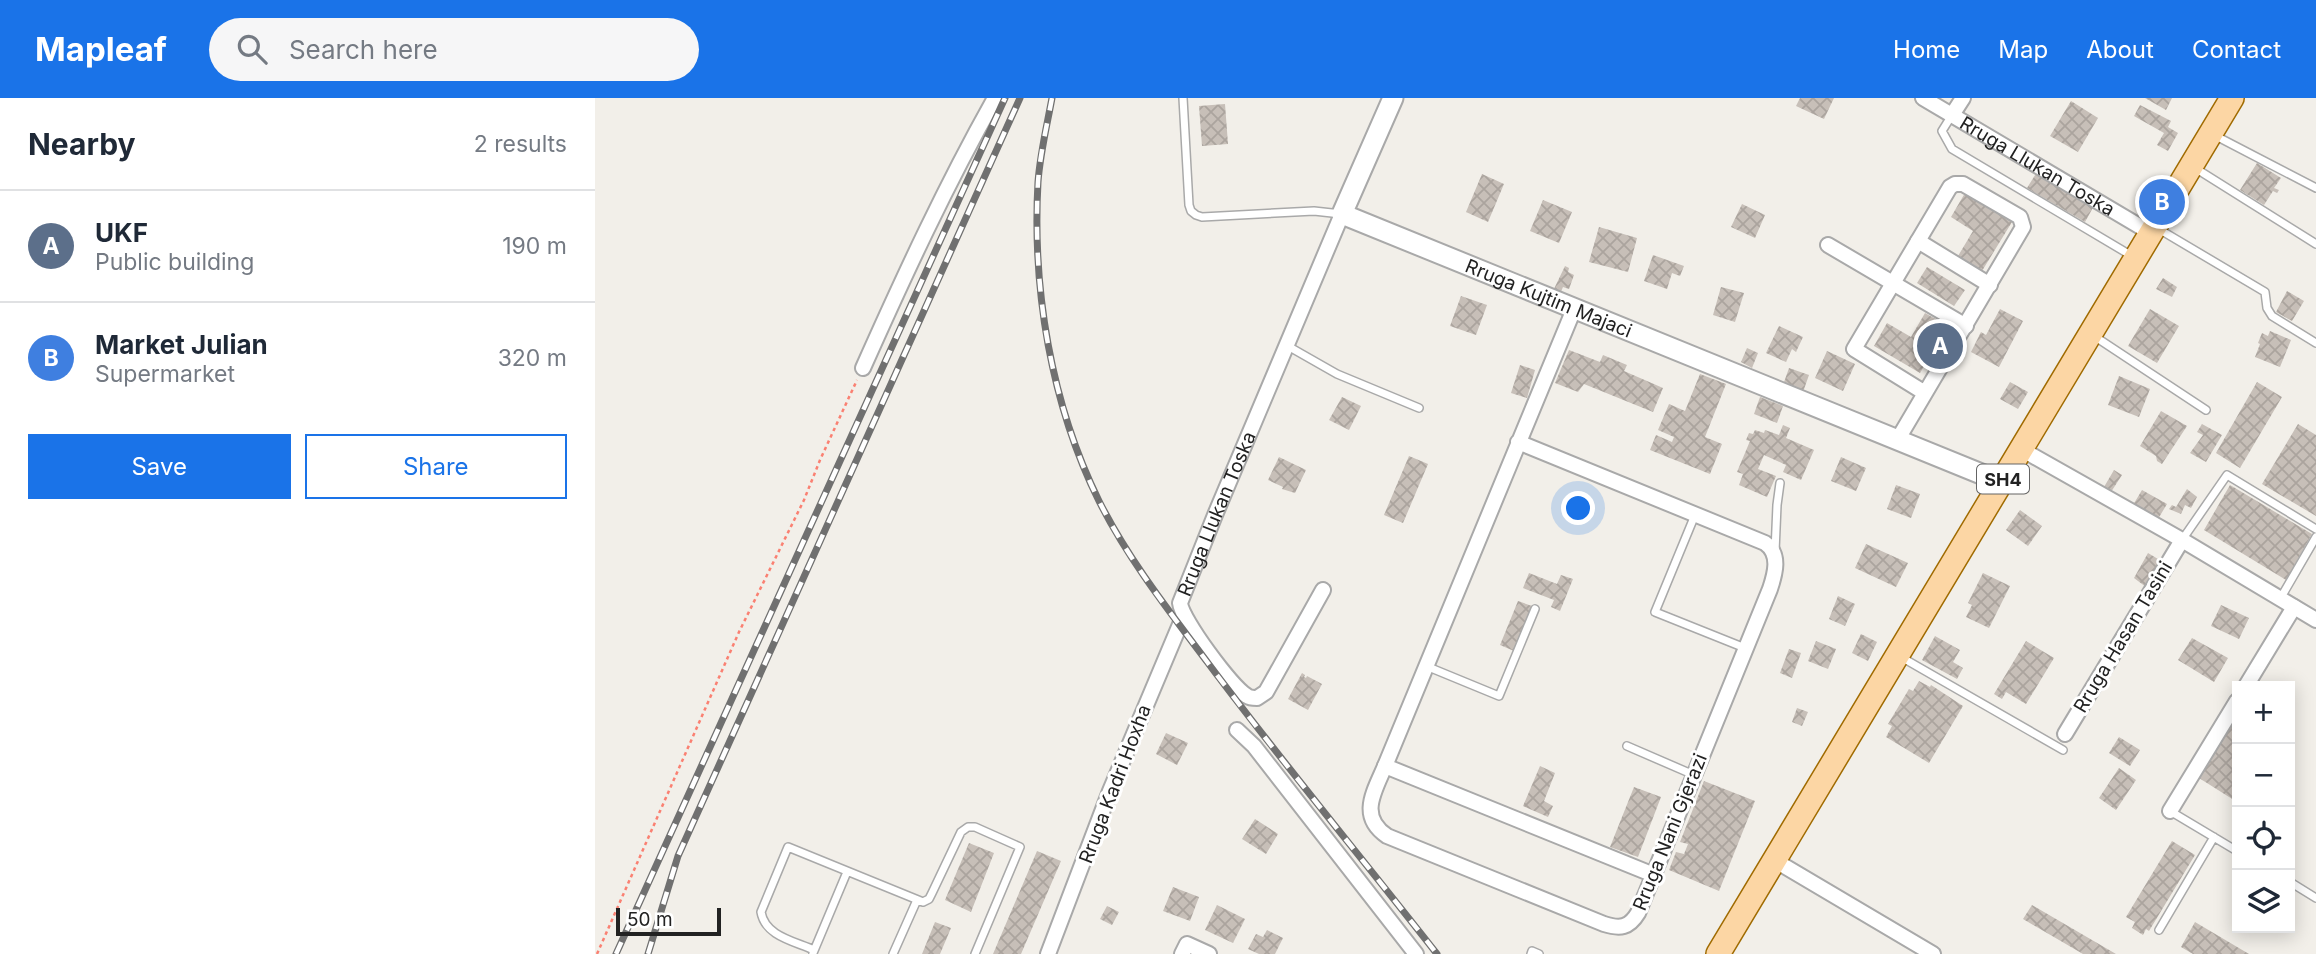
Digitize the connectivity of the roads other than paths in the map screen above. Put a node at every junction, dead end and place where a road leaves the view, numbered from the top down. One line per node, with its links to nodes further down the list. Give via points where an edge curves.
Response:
1 (995, 98): 24 (street)
2 (1183, 98): 11 (lane, Rruga Kujtim Majaci, via 1189,205 1196,215)
3 (1394, 98): 11 (street, Rruga Llukan Toska)
4 (1923, 98): 7 (street, Rruga Llukan Toska)
5 (1963, 98): 7 (street)
6 (2232, 98): 8 (main road, SH4)
7 (1952, 115): 12 (street, Rruga Llukan Toska); 16 (lane, via 1942,131 1952,149)
8 (2211, 134): 9 (main road, SH4); 10 (lane)
9 (2191, 166): 12 (main road, SH4); 14 (lane)
10 (2316, 188)
11 (1342, 214): 19 (street, Rruga Kujtim Majaci); 23 (street, Rruga Llukan Toska)
12 (2153, 230): 16 (main road, SH4); 22 (lane, via 2265,292 2272,316)
13 (1918, 241): 17 (street); 18 (street); 18 (street, via 1950,187 1959,183 2020,217 2021,233)
14 (2316, 244)
15 (1828, 245): 17 (street)
16 (2136, 258): 21 (main road, SH4)
17 (1893, 282): 20 (street); 25 (street, via 1854,349)
18 (1990, 285): 20 (street)
19 (1574, 309): 28 (street, Rruga Kujtim Majaci); 29 (street, Rruga Nani Gjerazi)
20 (1965, 326): 25 (street)
21 (2090, 334): 27 (lane); 30 (main road, SH4)
22 (2316, 343)
23 (1286, 345): 26 (lane, via 1337,374); 42 (street, Rruga Llukan Toska, via 1182,596)
24 (863, 368)
25 (1925, 393): 28 (street)
26 (1419, 408)
27 (2206, 410)
28 (1898, 439): 31 (street, Rruga Kujtim Majaci)
29 (1518, 442): 33 (street); 46 (street, Rruga Nani Gjerazi)
30 (2021, 449): 31 (main road, SH4); 36 (street, Rruga Hasan Tasini)
31 (2001, 482): 45 (main road, SH4)
32 (1780, 483): 37 (lane)
33 (1695, 515): 37 (street, via 1765,543); 44 (lane, via 1655,612)
34 (2316, 529): 36 (lane, Rruga Hasan Tasini, via 2227,475)
35 (2316, 537): 39 (lane)
36 (2182, 540): 39 (street, Rruga Hasan Tasini); 50 (street, Rruga Hasan Tasini)
37 (1775, 555): 44 (street, Rruga Nani Gjerazi, via 1772,583)
38 (1323, 590): 42 (street, Rruga Llukan Toska, via 1266,692 1257,698 1246,696 1229,677)
39 (2280, 598): 40 (street, Rruga Hasan Tasini)
40 (2294, 607): 43 (street, Rruga Hasan Tasini); 47 (street)
41 (1535, 609): 46 (lane, via 1499,696)
42 (1184, 615): 69 (street, Rruga Kadri Hoxha)
43 (2316, 620)
44 (1745, 648): 54 (street, Rruga Nani Gjerazi)
45 (1898, 655): 52 (lane); 58 (main road, SH4)
46 (1426, 666): 53 (street, Rruga Nani Gjerazi)
47 (2249, 681)
48 (2232, 709): 55 (street)
49 (1237, 730): 72 (street)
50 (2065, 734)
51 (1627, 746): 54 (lane)
52 (2063, 750)
53 (1385, 766): 60 (street); 60 (street, Rruga Nani Gjerazi, via 1374,793 1371,819 1387,836 1424,851 1616,928 1634,920)
54 (1694, 775): 60 (street, Rruga Nani Gjerazi)
55 (2170, 811): 56 (lane)
56 (2214, 837): 57 (lane); 64 (lane)
57 (2232, 848)
58 (1774, 860): 66 (main road, SH4); 75 (street)
59 (847, 872): 63 (lane); 65 (lane); 65 (lane, via 788,847 761,912 768,928)
60 (1654, 875)
61 (2295, 885): 62 (lane)
62 (2316, 898)
63 (917, 900): 67 (lane); 68 (lane, via 929,899 956,839 968,827 1020,847)
64 (2159, 930)
65 (813, 952)
66 (1722, 952)
67 (893, 954)
68 (975, 954)
69 (1048, 954)
70 (1182, 954): 71 (street, via 1187,944)
71 (1209, 954)
72 (1416, 954)
73 (1531, 954): 74 (lane)
74 (1539, 954)
75 (1933, 954)

